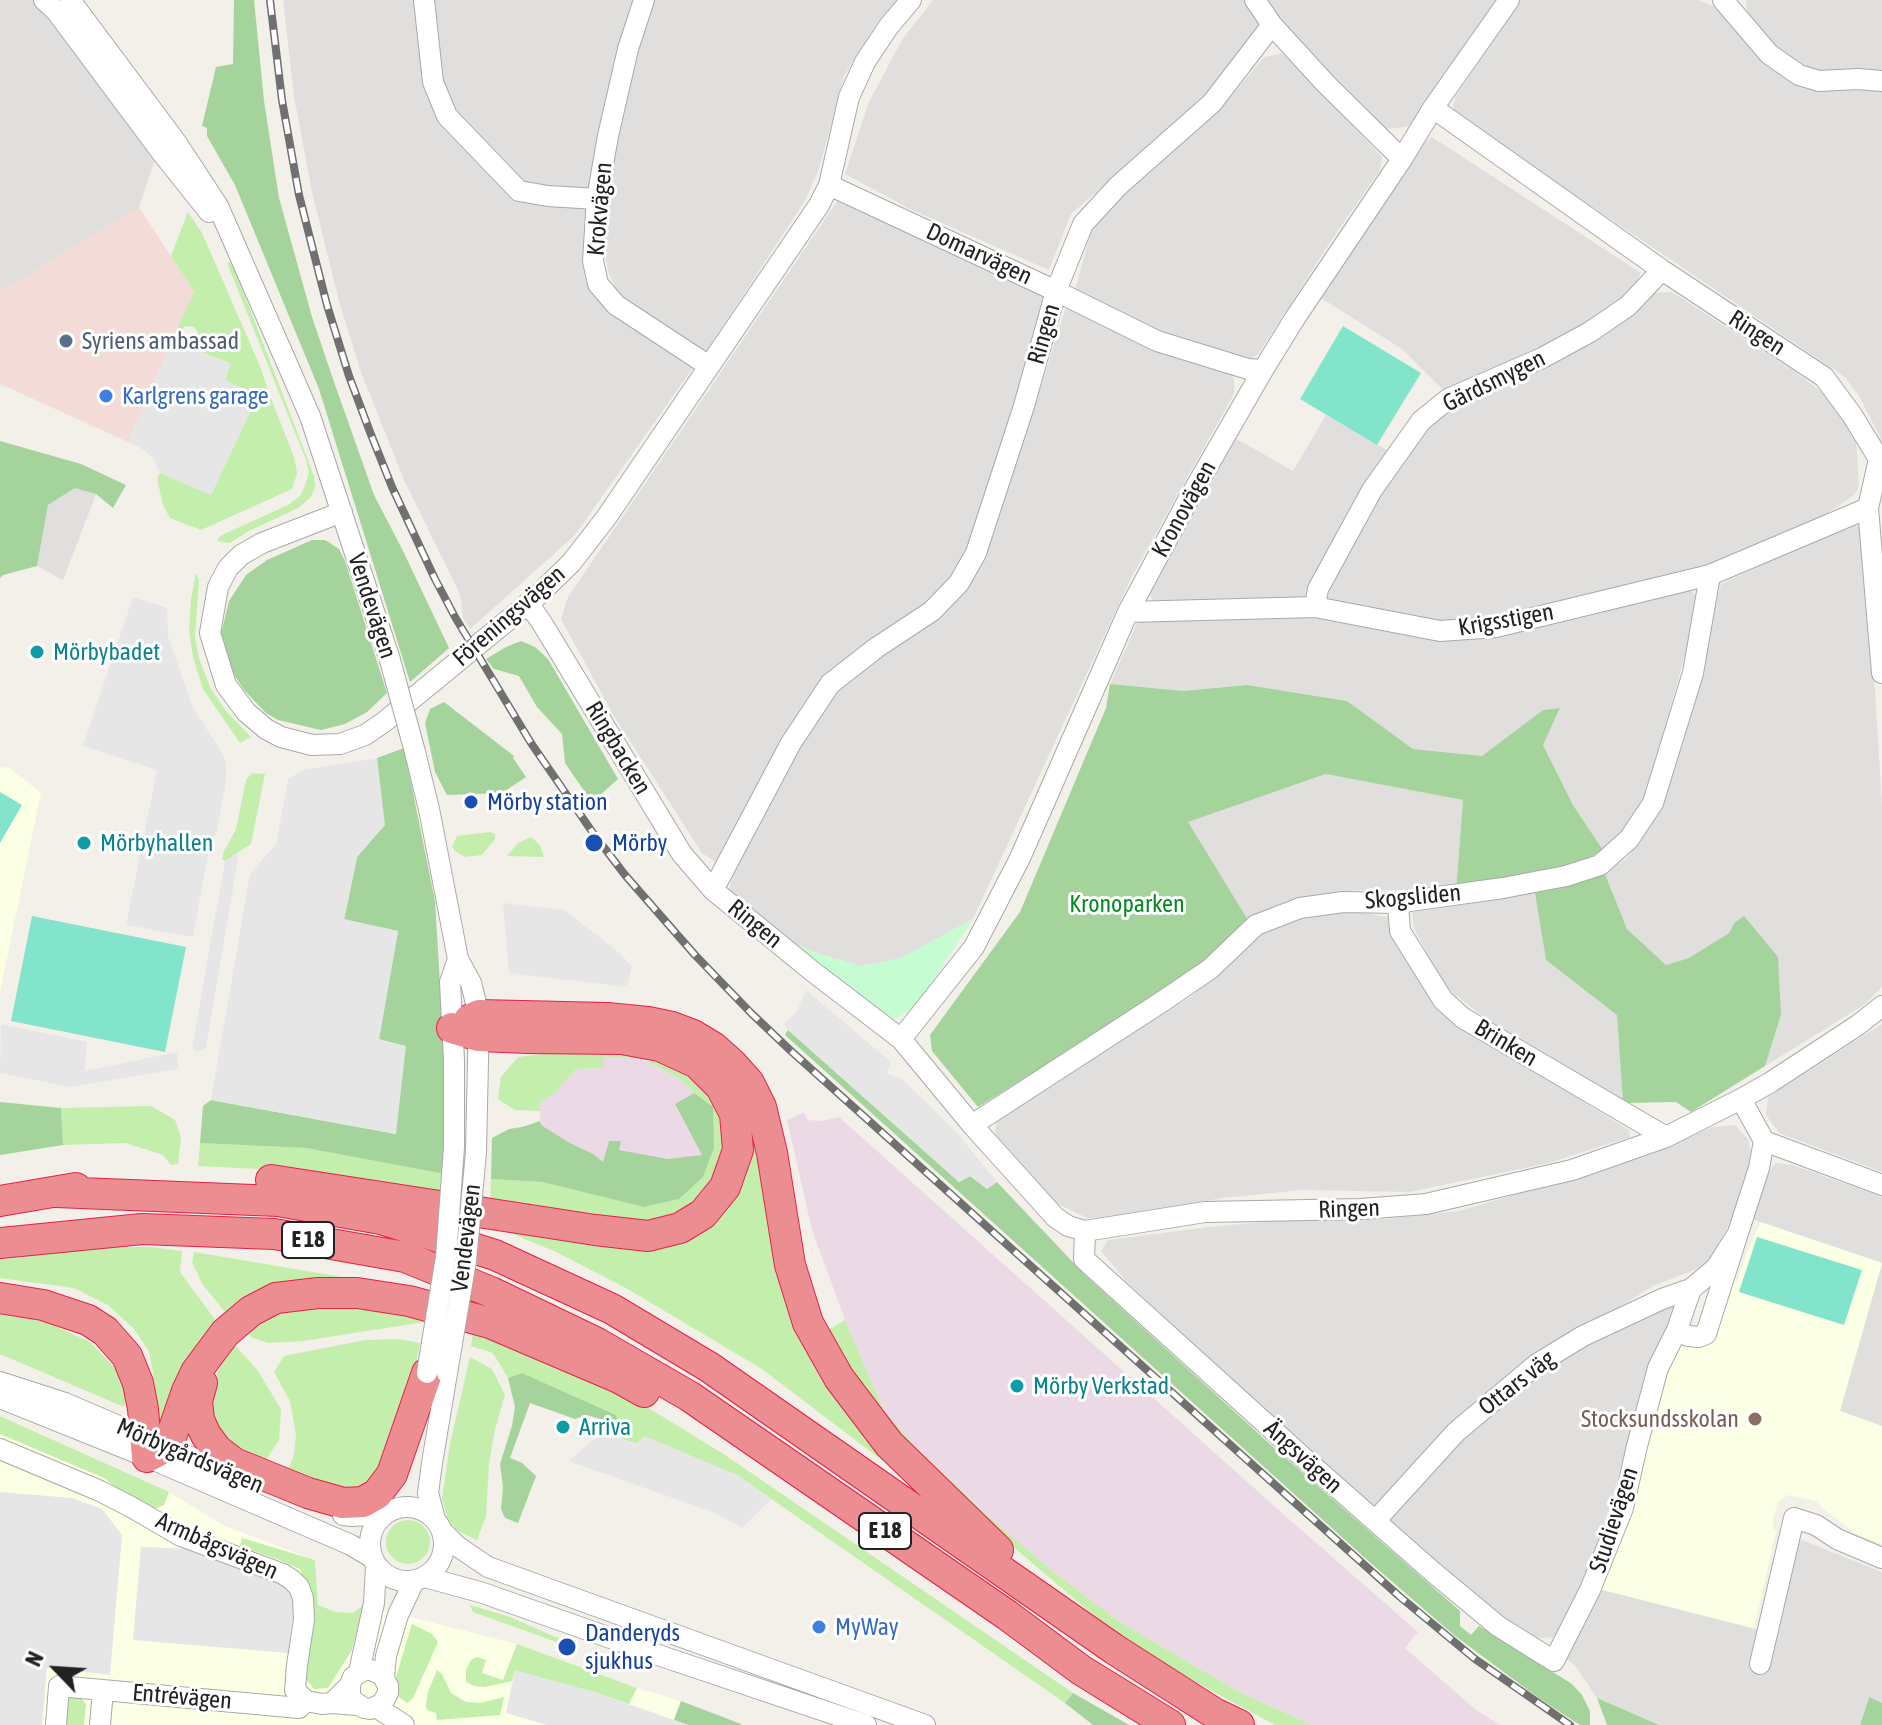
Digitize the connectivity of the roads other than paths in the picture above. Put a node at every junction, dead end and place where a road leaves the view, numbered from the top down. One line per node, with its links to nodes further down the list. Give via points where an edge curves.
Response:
1 (44, 0): 15 (street, Vendevägen, via 209,212)
2 (70, 0): 15 (street, Vendevägen, via 218,206)
3 (424, 0): 14 (street, via 433,82 447,116 519,191)
4 (644, 0): 14 (street, Krokvägen, via 628,49)
5 (911, 0): 13 (street, Föreningsvägen, via 865,62 849,97)
6 (1255, 0): 9 (street)
7 (1509, 0): 11 (street, Kronovägen)
8 (1723, 0): 10 (street, via 1769,54 1799,75 1819,81)
9 (1272, 25): 12 (street); 17 (street, Ringen, via 1212,103 1083,224)
10 (1882, 81)
11 (1433, 108): 12 (street, Kronovägen); 16 (street, Ringen)
12 (1402, 159): 19 (street, Kronovägen)
13 (829, 185): 17 (street, Domarvägen); 18 (street, Föreningsvägen)
14 (597, 199): 18 (street, Krokvägen, via 593,261 598,284 616,305)
15 (244, 266): 22 (street, Vendevägen, via 310,416)
16 (1662, 270): 20 (street, Ringen, via 1824,377); 25 (street, Gärdsmygen, via 1628,306 1590,332 1448,399 1421,421 1372,490 1318,589)
17 (1056, 291): 19 (street, Domarvägen, via 1157,341); 28 (street, Ringen, via 976,553 959,583 932,611 830,684 791,743)
18 (709, 366): 24 (street, Föreningsvägen, via 606,518 571,563)
19 (1263, 370): 26 (street, Kronovägen)
20 (1880, 458): 21 (street, Ringen)
21 (1868, 508): 23 (street, Krigsstigen); 27 (street, Ringen)
22 (342, 512): 24 (street, Föreningsvägen, via 241,555 218,587 210,633 226,685 246,712 281,737 312,745 340,744 365,735); 30 (street, Vendevägen, bridge, via 415,752)
23 (1710, 575): 25 (street, Krigsstigen, via 1496,627 1440,631); 29 (street, Skogsliden, via 1693,673 1653,803 1629,839 1600,865 1566,876)
24 (528, 603): 28 (street, Ringbacken, via 682,854)
25 (1315, 607): 26 (street, Krigsstigen)
26 (1128, 612): 33 (street, Kronovägen, via 1020,858 974,947)
27 (1882, 673)
28 (713, 890): 33 (street, Ringen)
29 (1398, 903): 35 (street, Skogsliden, via 1300,908 1256,925 1210,969); 36 (street, Brinken, via 1400,931 1443,1000 1463,1018)
30 (458, 959): 32 (street, Vendevägen, via 471,983); 32 (street, Vendevägen, via 450,982)
31 (1882, 1006): 34 (street, Ringen)
32 (470, 1026): 39 (highway, via 622,1039 660,1046 697,1063 721,1087 735,1114 738,1150 725,1187 703,1214 680,1228 648,1236 281,1181 137,1176); 48 (street, Vendevägen, bridge, via 454,1060 454,1147); 48 (street, Vendevägen, bridge, via 476,1152 466,1261); 60 (highway, via 607,1018 648,1022 693,1035 732,1064 761,1107 790,1265 808,1323 839,1378 889,1444)
33 (901, 1039): 35 (street, Ringen)
34 (1741, 1099): 36 (street, Ringen); 37 (street)
35 (972, 1125): 41 (street, Ringen, via 1055,1217)
36 (1666, 1137): 41 (street, Ringen, via 1572,1170 1426,1204 1205,1212)
37 (1764, 1141): 38 (street); 42 (street, Studievägen)
38 (1882, 1185)
39 (56, 1192): 40 (highway, E 18); 60 (highway, E 18, via 278,1201 381,1219 495,1255 612,1309 709,1367)
40 (0, 1201)
41 (1085, 1231): 55 (street, Ängsvägen, via 1084,1259)
42 (1738, 1233): 44 (street, Studievägen, via 1716,1268); 46 (street, Studievägen, via 1706,1334 1688,1336)
43 (0, 1243): 53 (highway, E 18, via 171,1230 274,1234 405,1257 522,1305 597,1343 689,1396)
44 (1691, 1289): 46 (street, Studievägen); 55 (street, Ottars väg, via 1583,1336 1537,1364 1456,1432)
45 (0, 1298): 51 (highway, via 43,1305 105,1331 127,1356)
46 (1677, 1330): 61 (street, Studievägen, via 1658,1368 1623,1508)
47 (209, 1354): 48 (highway, via 197,1401 199,1420 217,1450 234,1463 343,1503 363,1502 377,1494 392,1474); 51 (highway); 53 (highway, via 251,1311 276,1298 357,1293 409,1301 490,1323 619,1378 742,1449)
48 (437, 1373): 54 (street, Vendevägen, via 402,1490); 56 (street, Vendevägen, via 428,1493)
49 (0, 1382): 51 (street, Mörbygårdsvägen, via 65,1403)
50 (0, 1398): 51 (street, Mörbygårdsvägen)
51 (153, 1447): 54 (street, Mörbygårdsvägen, via 323,1512 352,1516); 58 (street, Mörbygårdsvägen, via 351,1545)
52 (0, 1449): 65 (street, Armbågsvägen, via 100,1491 181,1536 292,1580 303,1598 304,1620 295,1690)
53 (785, 1462): 73 (highway, E 18, via 1081,1670)
54 (388, 1511): 56 (street, via 422,1509); 58 (street, via 369,1539)
55 (1375, 1521): 61 (street, Ängsvägen, via 1498,1626)
56 (439, 1525): 59 (street, via 444,1550 436,1568); 72 (street, via 457,1546 488,1567)
57 (1882, 1558): 62 (street, via 1794,1518)
58 (374, 1562): 59 (street, via 387,1577 401,1582); 63 (street, via 374,1603)
59 (420, 1579): 67 (street, via 398,1615); 71 (street, via 483,1593)
60 (1060, 1612): 74 (highway, E 18)
61 (1554, 1661)
62 (1760, 1664)
63 (354, 1678): 66 (street); 67 (street, via 350,1695); 67 (street, via 377,1671)
64 (103, 1690): 65 (street, Entrévägen, via 299,1708); 69 (street, Entrévägen, via 59,1686); 70 (street, Entrévägen)
65 (306, 1701): 66 (street)
66 (332, 1703): 67 (street)
67 (370, 1706): 68 (street)
68 (402, 1724)
69 (56, 1725)
70 (100, 1725)
71 (866, 1725)
72 (925, 1725)
73 (1170, 1725)
74 (1239, 1725)

